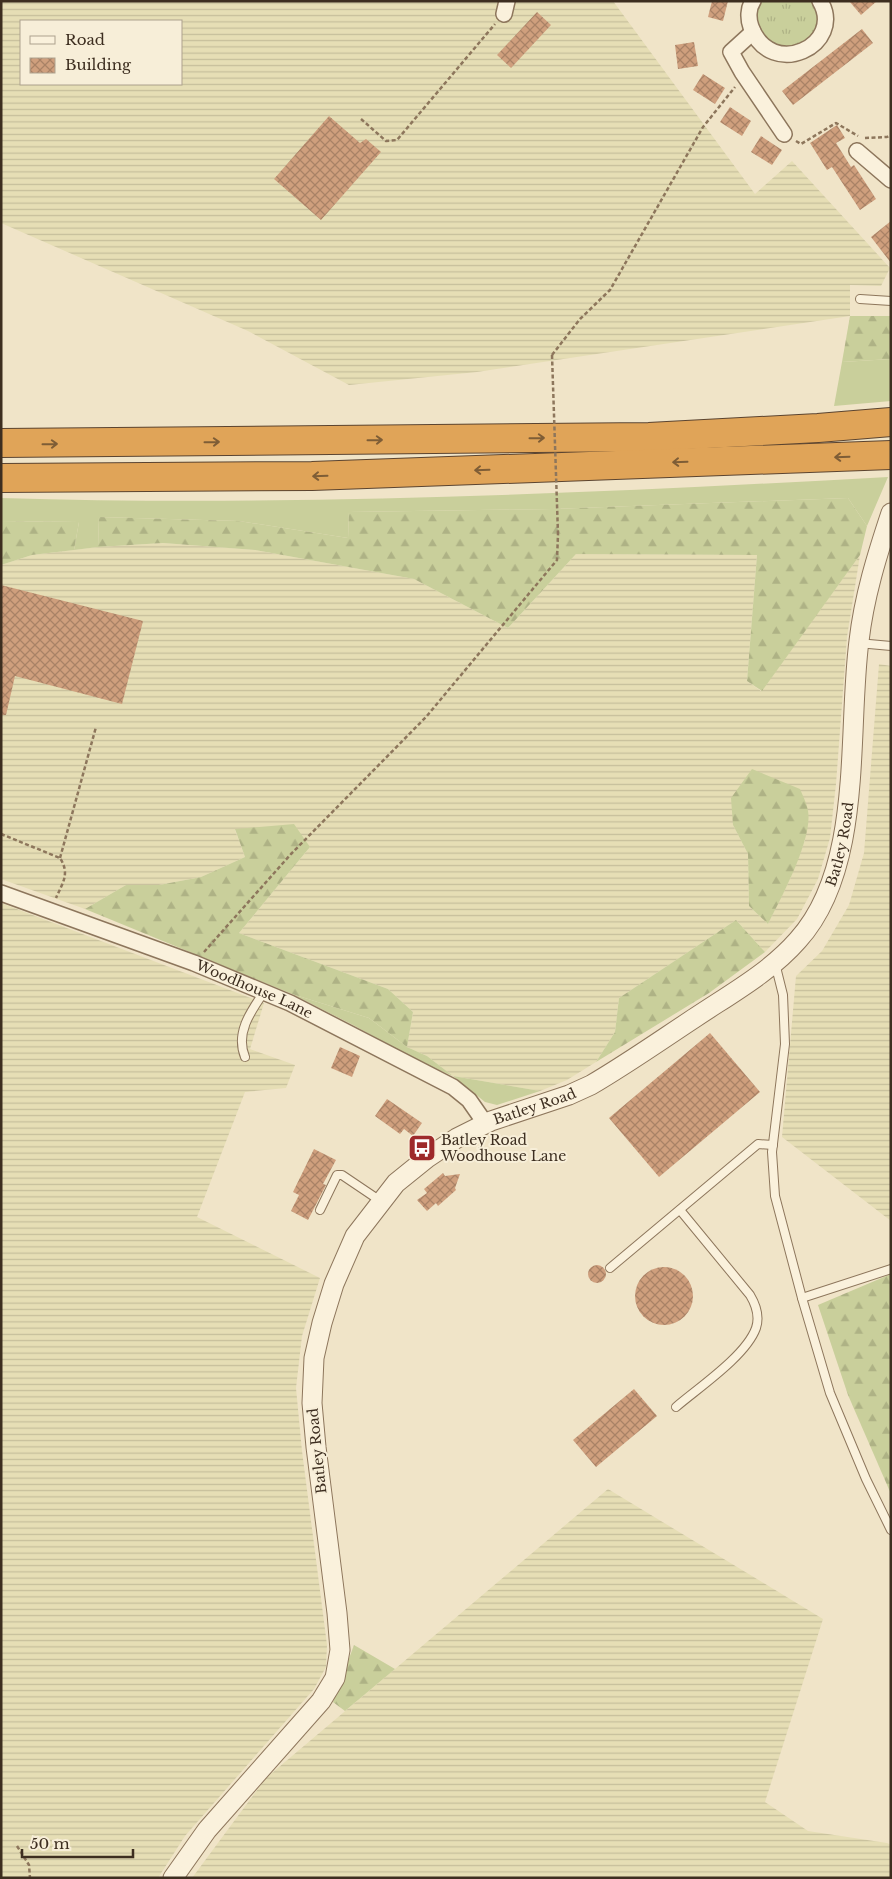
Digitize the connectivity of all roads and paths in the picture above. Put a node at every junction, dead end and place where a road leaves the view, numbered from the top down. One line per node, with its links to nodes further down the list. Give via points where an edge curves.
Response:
1 (753, 1): 4 (street, via 748,19)
2 (820, 1): 4 (street, via 825,21 821,36 802,53 785,55 771,52)
3 (505, 8): 6 (path, via 397,140 386,141)
4 (753, 32): 5 (street, via 731,52)
5 (742, 72): 7 (street); 25 (path, bridge, via 738,84 703,128 610,290 580,319 552,355 557,560 426,717 291,854)
6 (361, 119)
7 (784, 134): 8 (path, via 802,144 836,123 860,138)
8 (891, 135)
9 (857, 151): 10 (street)
10 (891, 180)
11 (860, 299): 12 (lane)
12 (891, 301)
13 (891, 422): 14 (highway, one-way to 13, via 649,437)
14 (1, 443)
15 (891, 456): 16 (highway, one-way to 16, via 312,476)
16 (1, 478)
17 (891, 513): 18 (street, Batley Road, via 874,563)
18 (858, 643): 19 (lane); 26 (street, Batley Road, via 845,828 837,867 821,908 799,939)
19 (891, 646)
20 (96, 727): 22 (path)
21 (1, 834): 22 (path)
22 (60, 858): 24 (path, via 66,867 66,875)
23 (1, 893): 24 (street, Woodhouse Lane)
24 (50, 911): 25 (street, Woodhouse Lane)
25 (194, 963): 27 (street, Woodhouse Lane)
26 (775, 963): 29 (street, Batley Road, via 591,1085); 30 (lane, via 783,994 785,1044)
27 (264, 992): 28 (lane, via 245,1026 241,1043); 29 (street, Woodhouse Lane, via 453,1087 469,1100)
28 (245, 1057)
29 (485, 1123): 31 (street, Batley Road, via 427,1158 396,1183)
30 (773, 1145): 33 (lane, via 758,1144); 36 (lane, via 775,1196)
31 (382, 1202): 32 (lane, via 342,1175 337,1175); 41 (street, Batley Road, via 355,1236 334,1284 314,1358 312,1403 340,1650 335,1678 321,1701 207,1830)
32 (320, 1210)
33 (680, 1210): 34 (lane); 37 (lane, via 750,1295 758,1316 751,1338 734,1359)
34 (610, 1268)
35 (891, 1269): 36 (lane)
36 (802, 1298): 38 (lane, via 830,1393)
37 (676, 1407)
38 (891, 1530)
39 (17, 1846): 40 (path, via 29,1865)
40 (30, 1878)
41 (173, 1878)

